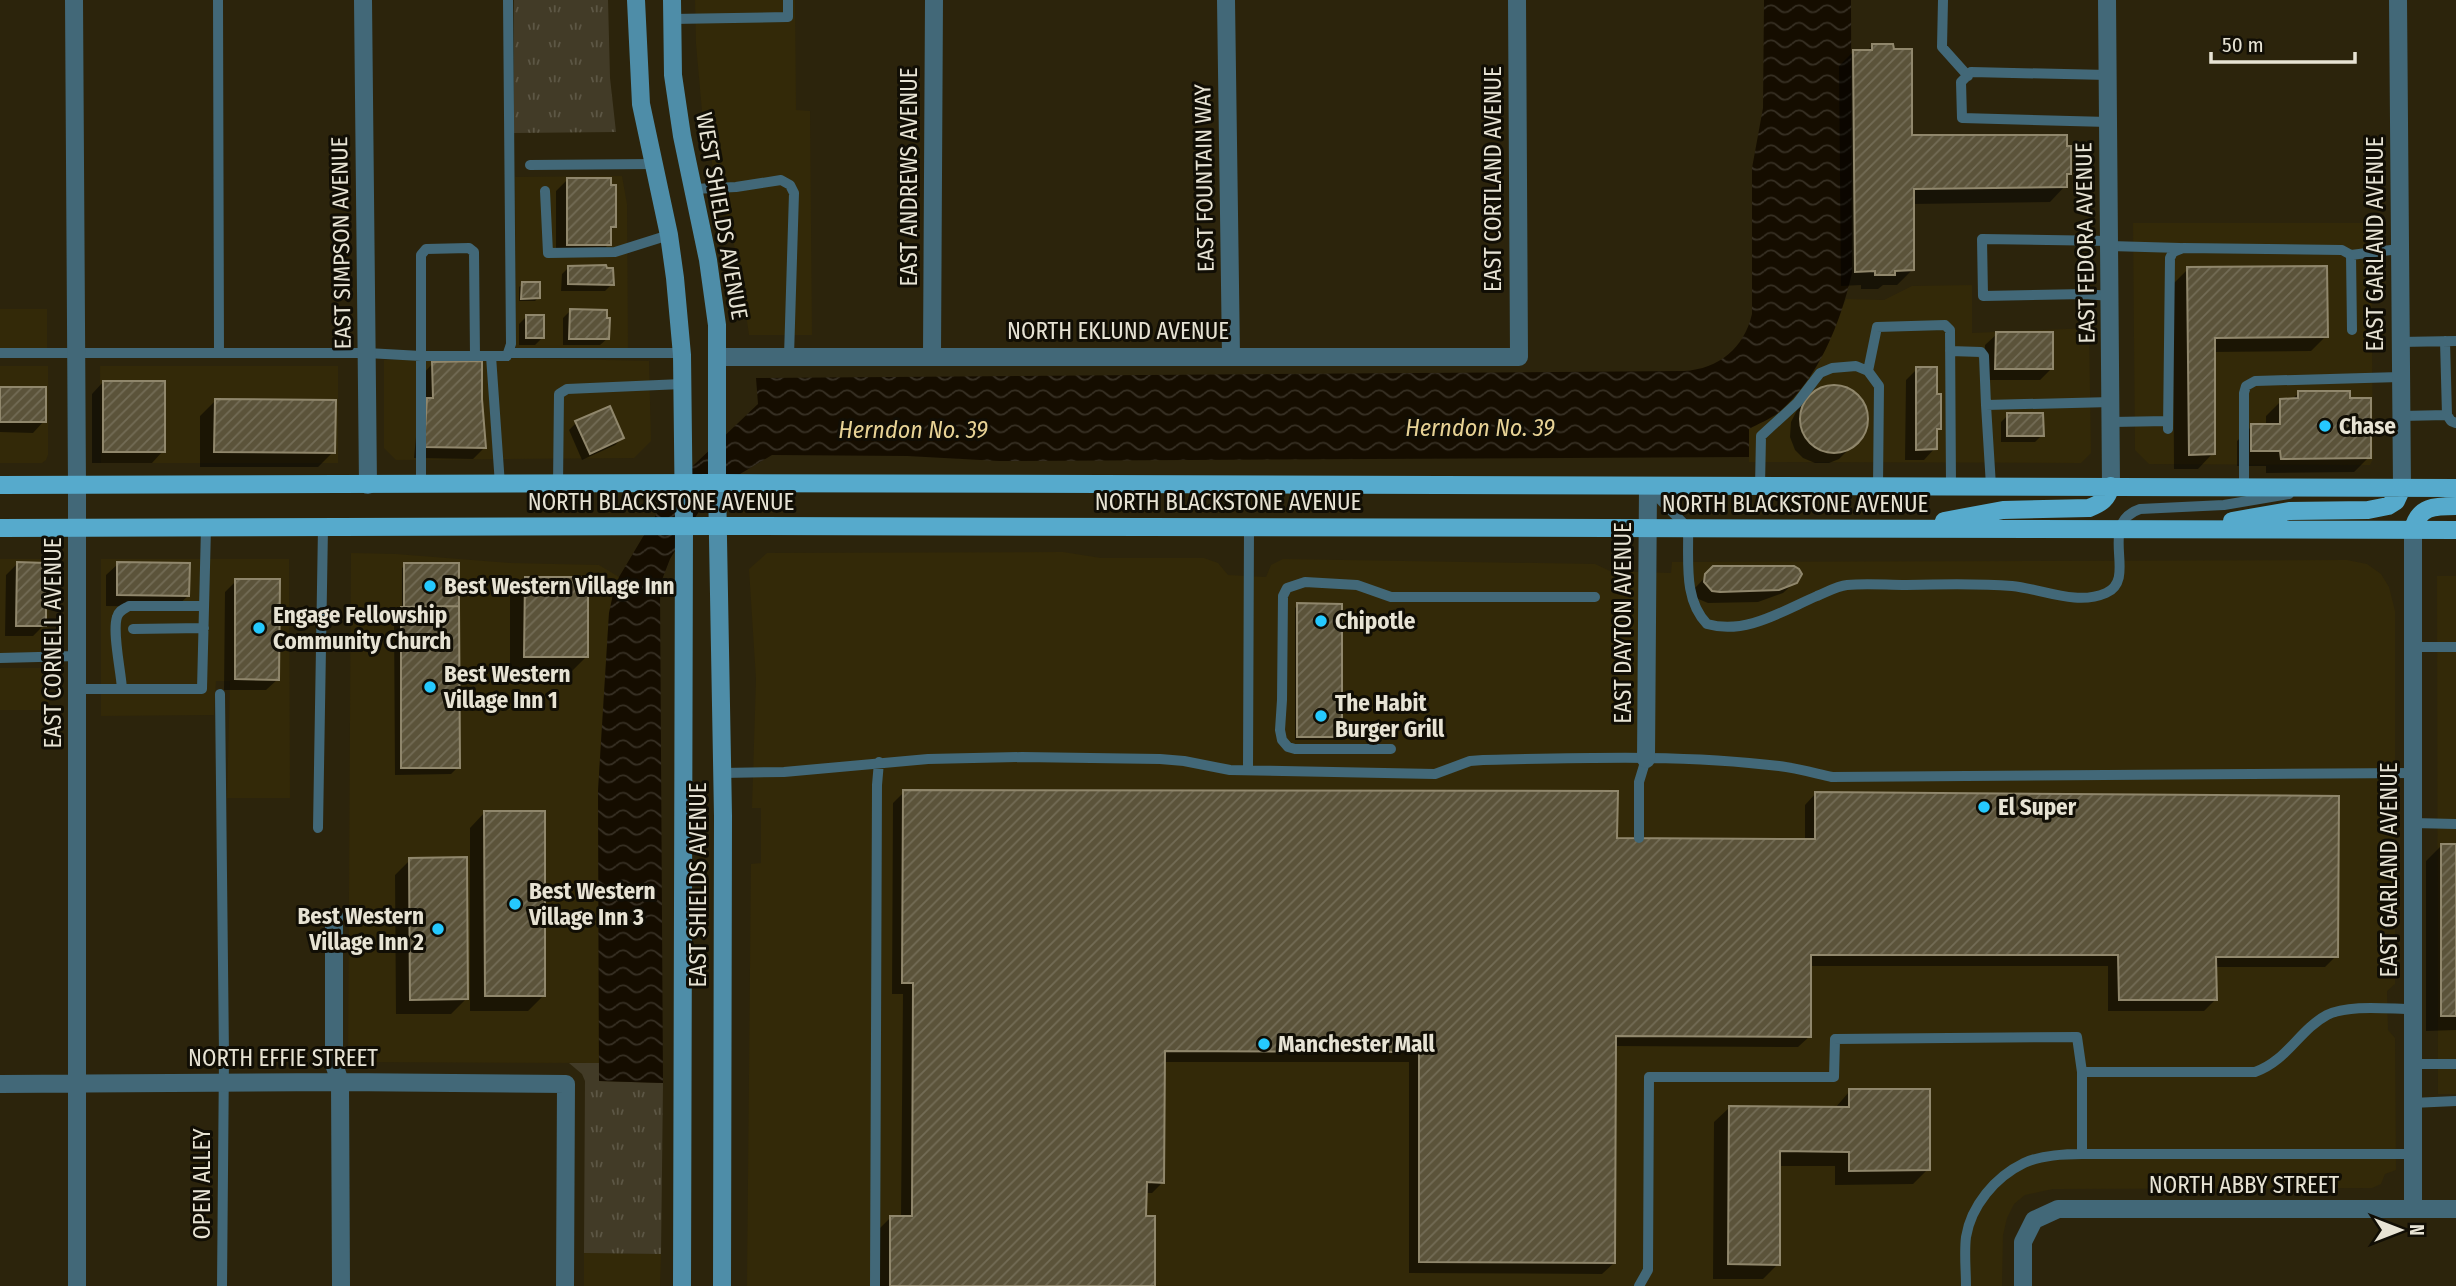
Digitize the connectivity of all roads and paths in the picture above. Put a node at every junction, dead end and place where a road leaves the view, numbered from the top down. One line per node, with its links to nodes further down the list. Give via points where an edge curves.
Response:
1 (74, 0): 33 (street, EAST CORNELL AVENUE)
2 (218, 0): 34 (lane)
3 (363, 0): 35 (street, EAST SIMPSON AVENUE)
4 (508, 0): 36 (lane)
5 (636, 0): 18 (main road, via 641,104)
6 (672, 0): 14 (main road, WEST SHIELDS AVENUE)
7 (788, 0): 14 (lane, via 788,17)
8 (934, 0): 38 (street, EAST ANDREWS AVENUE)
9 (1226, 0): 43 (street, EAST FOUNTAIN WAY)
10 (1517, 0): 45 (street, EAST CORTLAND AVENUE)
11 (1943, 0): 16 (lane, via 1942,47)
12 (2106, 0): 15 (street, EAST FEDORA AVENUE)
13 (2398, 0): 25 (street, EAST GARLAND AVENUE)
14 (672, 19): 20 (main road, WEST SHIELDS AVENUE, via 673,75)
15 (2108, 75): 16 (lane, via 1971,72); 17 (street, EAST FEDORA AVENUE)
16 (1968, 76): 17 (lane, via 1961,82 1962,118)
17 (2108, 122): 23 (street, EAST FEDORA AVENUE)
18 (654, 164): 19 (lane); 22 (main road)
19 (530, 165)
20 (693, 189): 42 (lane, via 781,180 790,184 794,193); 44 (main road, WEST SHIELDS AVENUE, via 712,286)
21 (545, 191): 22 (lane, via 548,253 615,252)
22 (668, 235): 37 (main road)
23 (2110, 244): 24 (lane); 27 (street, EAST FEDORA AVENUE); 27 (lane, via 1982,239 1983,296)
24 (2183, 248): 26 (lane, via 2342,250); 53 (lane, via 2170,258 2168,425)
25 (2399, 249): 26 (lane); 30 (street, EAST GARLAND AVENUE)
26 (2351, 256): 28 (lane)
27 (2110, 296): 49 (street, EAST FEDORA AVENUE)
28 (2352, 330)
29 (2450, 341): 30 (lane); 52 (lane)
30 (2400, 342): 47 (street, EAST GARLAND AVENUE)
31 (1950, 351): 46 (lane, via 1950,330 1945,325 1877,327); 50 (lane, via 1981,352); 65 (lane)
32 (0, 353): 33 (lane)
33 (75, 353): 34 (lane); 57 (street, EAST CORNELL AVENUE)
34 (219, 353): 35 (lane)
35 (367, 353): 39 (lane); 58 (street, EAST SIMPSON AVENUE)
36 (508, 353): 37 (lane); 41 (lane)
37 (681, 353): 48 (main road)
38 (932, 355): 42 (street, NORTH EKLUND AVENUE); 43 (street, NORTH EKLUND AVENUE)
39 (421, 356): 40 (lane); 40 (lane, via 421,255 432,247 474,252); 59 (lane)
40 (475, 356): 41 (lane)
41 (491, 356): 60 (lane)
42 (789, 356): 44 (street, NORTH EKLUND AVENUE)
43 (1231, 356): 45 (street, NORTH EKLUND AVENUE)
44 (717, 357): 55 (main road, WEST SHIELDS AVENUE)
45 (1519, 357)
46 (1868, 371): 63 (lane, via 1856,366 1820,373 1797,403 1761,436); 64 (lane, via 1879,386)
47 (2400, 377): 51 (street, EAST GARLAND AVENUE); 68 (lane, via 2255,381 2246,386)
48 (682, 384): 54 (main road); 61 (lane, via 561,391)
49 (2112, 402): 50 (lane); 53 (street, EAST FEDORA AVENUE)
50 (1986, 405): 66 (lane)
51 (2400, 416): 52 (lane); 70 (street, EAST GARLAND AVENUE)
52 (2452, 419)
53 (2112, 422): 67 (street, EAST FEDORA AVENUE)
54 (683, 483): 55 (main road, NORTH BLACKSTONE AVENUE); 61 (main road, NORTH BLACKSTONE AVENUE); 73 (main road, EAST SHIELDS AVENUE)
55 (717, 483): 62 (main road, NORTH BLACKSTONE AVENUE); 74 (main road, EAST SHIELDS AVENUE)
56 (0, 485): 57 (main road, NORTH BLACKSTONE AVENUE)
57 (77, 485): 58 (main road, NORTH BLACKSTONE AVENUE); 75 (street, EAST CORNELL AVENUE)
58 (368, 485): 59 (main road, NORTH BLACKSTONE AVENUE)
59 (421, 485): 60 (main road, NORTH BLACKSTONE AVENUE)
60 (500, 485): 61 (main road, NORTH BLACKSTONE AVENUE)
61 (558, 485)
62 (1648, 486): 63 (main road, NORTH BLACKSTONE AVENUE); 79 (street, EAST DAYTON AVENUE); 81 (lane)
63 (1759, 486): 64 (main road, NORTH BLACKSTONE AVENUE)
64 (1878, 486): 65 (main road, NORTH BLACKSTONE AVENUE)
65 (1951, 486): 66 (main road, NORTH BLACKSTONE AVENUE)
66 (1991, 486): 67 (main road, NORTH BLACKSTONE AVENUE)
67 (2111, 486): 68 (main road, NORTH BLACKSTONE AVENUE); 82 (main road, via 2108,497 2089,508 2003,510)
68 (2244, 486): 69 (main road, NORTH BLACKSTONE AVENUE)
69 (2333, 487): 70 (main road, NORTH BLACKSTONE AVENUE); 83 (lane, via 2224,505 2140,509 2124,518)
70 (2402, 488): 71 (main road, NORTH BLACKSTONE AVENUE); 84 (main road, via 2396,501 2378,508 2289,511)
71 (2456, 488)
72 (2456, 506): 85 (main road, via 2421,512)
73 (684, 526): 74 (main road, NORTH BLACKSTONE AVENUE); 77 (main road, NORTH BLACKSTONE AVENUE); 127 (main road, EAST SHIELDS AVENUE)
74 (718, 526): 78 (main road, NORTH BLACKSTONE AVENUE); 102 (main road, EAST SHIELDS AVENUE)
75 (77, 527): 76 (main road, NORTH BLACKSTONE AVENUE); 80 (main road, NORTH BLACKSTONE AVENUE); 93 (street, EAST CORNELL AVENUE)
76 (206, 527): 77 (main road, NORTH BLACKSTONE AVENUE); 88 (lane)
77 (323, 527): 106 (lane)
78 (1249, 527): 79 (main road, NORTH BLACKSTONE AVENUE); 101 (lane)
79 (1648, 527): 81 (main road, NORTH BLACKSTONE AVENUE); 99 (street, EAST DAYTON AVENUE)
80 (0, 528)
81 (1688, 528): 82 (main road, NORTH BLACKSTONE AVENUE); 83 (lane, via 1694,606 1707,624 1730,627 1757,622 1844,585 1981,585 2028,588 2075,599 2095,597 2110,592 2119,579)
82 (1899, 528): 83 (main road, NORTH BLACKSTONE AVENUE)
83 (2118, 529): 84 (main road, NORTH BLACKSTONE AVENUE)
84 (2191, 529): 85 (main road, NORTH BLACKSTONE AVENUE)
85 (2413, 530): 86 (main road, NORTH BLACKSTONE AVENUE); 91 (street, EAST GARLAND AVENUE)
86 (2456, 530)
87 (1595, 597): 98 (lane, via 1391,597 1357,584 1305,582 1287,588 1283,596 1282,740 1294,749)
88 (204, 606): 89 (lane); 96 (lane, via 129,606 120,610 115,643)
89 (204, 628): 90 (lane); 96 (lane, via 202,689)
90 (133, 629)
91 (2413, 647): 92 (lane); 103 (street, EAST GARLAND AVENUE)
92 (2456, 647)
93 (77, 656): 94 (lane); 95 (street, EAST CORNELL AVENUE)
94 (0, 658)
95 (77, 689): 96 (lane); 114 (street, EAST CORNELL AVENUE)
96 (122, 689)
97 (220, 694): 115 (lane, OPEN ALLEY)
98 (1391, 749)
99 (1646, 759): 101 (lane, via 1483,760 1435,774); 103 (lane, via 1781,766 1832,777); 107 (lane, via 1639,782)
100 (879, 762): 101 (lane, via 987,757 1160,759); 102 (lane); 129 (lane)
101 (1248, 770)
102 (722, 773): 128 (main road, EAST SHIELDS AVENUE)
103 (2413, 774): 104 (street, EAST GARLAND AVENUE)
104 (2413, 823): 105 (lane); 109 (street, EAST GARLAND AVENUE)
105 (2456, 824)
106 (318, 828)
107 (1639, 838)
108 (334, 916): 113 (street, via 334,1064)
109 (2413, 1009): 110 (street, EAST GARLAND AVENUE); 112 (lane, via 2344,1010 2328,1015 2269,1068 2255,1072)
110 (2413, 1064): 111 (lane); 118 (street, EAST GARLAND AVENUE)
111 (2456, 1064)
112 (2082, 1072): 119 (lane); 130 (lane, via 2077,1037 1835,1039 1834,1077 1649,1077 1648,1270)
113 (340, 1082): 115 (street, NORTH EFFIE STREET); 125 (street); 126 (street, NORTH EFFIE STREET, via 566,1084)
114 (78, 1083): 115 (street, NORTH EFFIE STREET); 116 (street, NORTH EFFIE STREET); 123 (street, EAST CORNELL AVENUE)
115 (223, 1083): 124 (lane, OPEN ALLEY)
116 (0, 1084)
117 (2456, 1101): 118 (lane)
118 (2412, 1103): 120 (street, EAST GARLAND AVENUE)
119 (2082, 1154): 120 (lane); 131 (lane, via 2058,1154 2024,1163 1985,1194 1973,1213 1966,1239)
120 (2413, 1154): 121 (street, EAST GARLAND AVENUE)
121 (2413, 1209): 122 (street, NORTH ABBY STREET); 132 (street, NORTH ABBY STREET, via 2058,1209 2034,1220 2023,1242)
122 (2456, 1209)
123 (77, 1286)
124 (222, 1286)
125 (341, 1286)
126 (565, 1286)
127 (681, 1286)
128 (722, 1286)
129 (875, 1286)
130 (1639, 1286)
131 (1966, 1286)
132 (2023, 1286)

